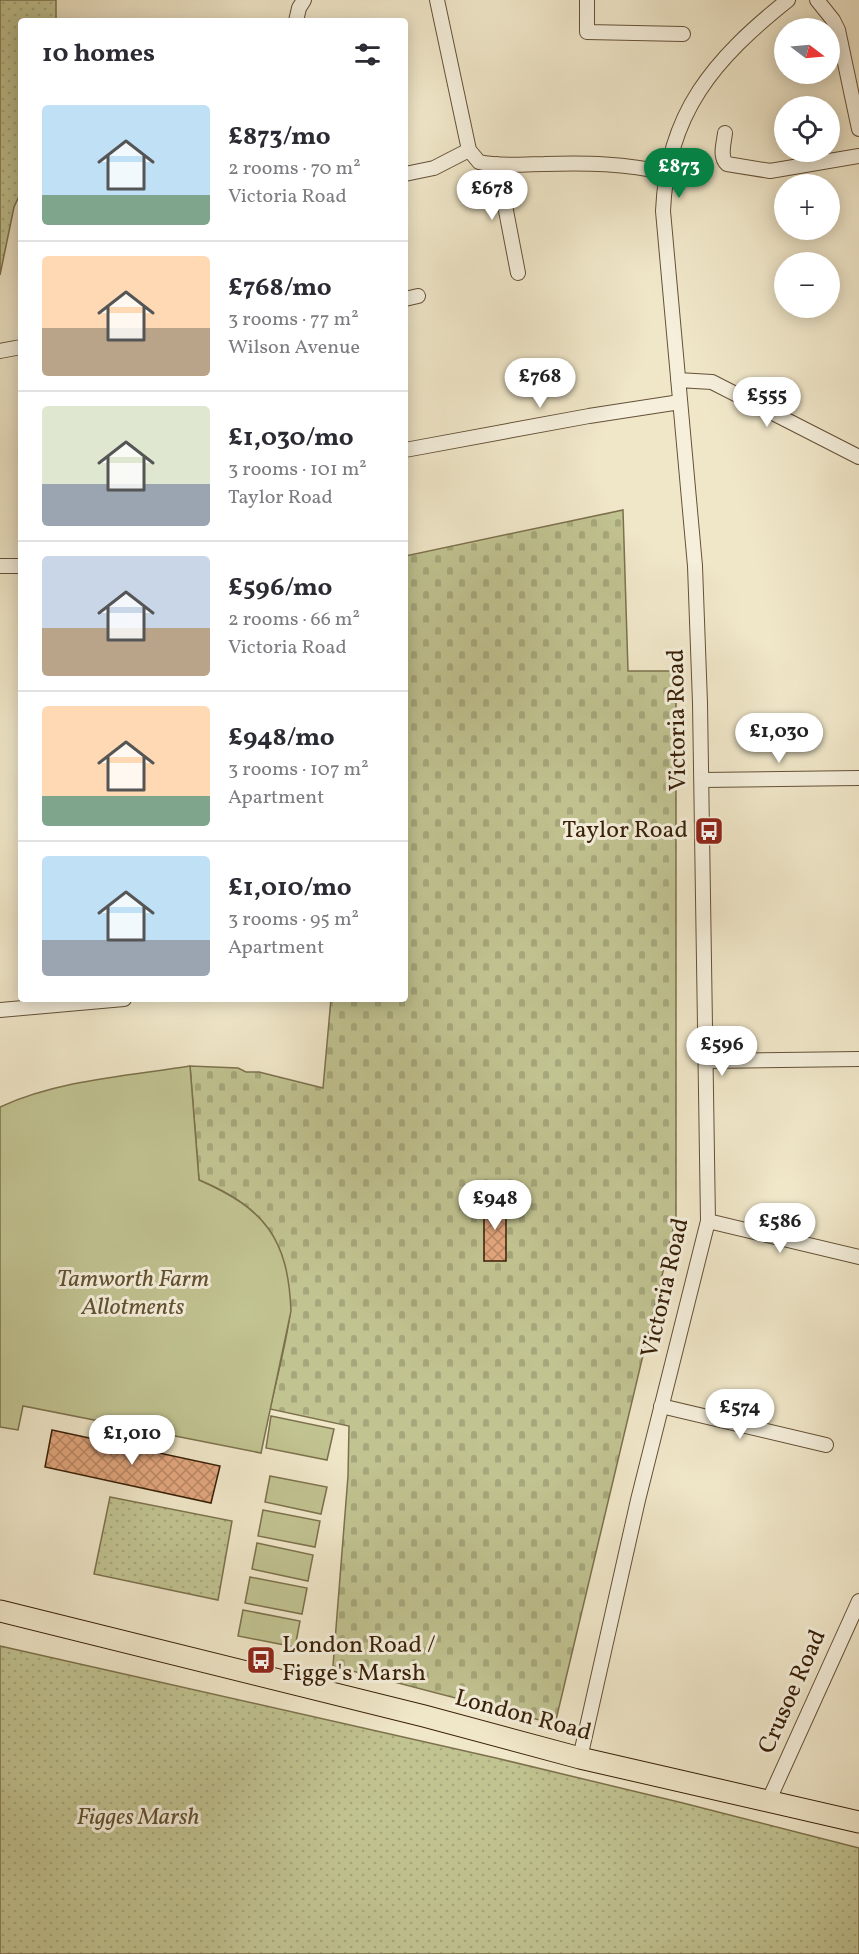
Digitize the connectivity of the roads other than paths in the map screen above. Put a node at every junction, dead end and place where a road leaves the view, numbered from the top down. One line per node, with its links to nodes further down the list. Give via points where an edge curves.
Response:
1 (304, 0): 6 (street)
2 (437, 0): 10 (street)
3 (587, 0): 7 (street, via 587,32)
4 (788, 0): 14 (street, Victoria Road, via 749,32 709,75 684,118)
5 (817, 0): 8 (street, via 838,30)
6 (297, 18)
7 (683, 34)
8 (859, 129)
9 (725, 133): 11 (street, via 722,155 727,164 770,171)
10 (469, 150): 12 (street, via 479,162); 13 (street, via 434,168)
11 (859, 156)
12 (497, 164): 14 (street, via 615,164); 15 (street)
13 (408, 173)
14 (666, 173): 18 (street, Victoria Road, via 663,211)
15 (518, 273)
16 (18, 348): 17 (street)
17 (0, 351)
18 (678, 380): 19 (street, Victoria Road); 21 (street, via 712,382)
19 (681, 402): 20 (street); 25 (street, Victoria Road, via 695,566)
20 (408, 449)
21 (859, 457)
22 (0, 566): 23 (street)
23 (18, 566)
24 (859, 778): 25 (street)
25 (702, 780): 29 (street, Victoria Road)
26 (67, 1002): 27 (street)
27 (0, 1010)
28 (859, 1059): 29 (street)
29 (706, 1061): 30 (street, Victoria Road)
30 (708, 1221): 31 (street); 32 (street, Victoria Road)
31 (859, 1257)
32 (661, 1406): 33 (street); 36 (street, Victoria Road)
33 (826, 1445)
34 (859, 1601): 37 (street, Crusoe Road)
35 (0, 1611): 36 (main road, London Road)
36 (580, 1758): 37 (main road, London Road)
37 (768, 1802): 38 (main road, London Road)
38 (859, 1822)

